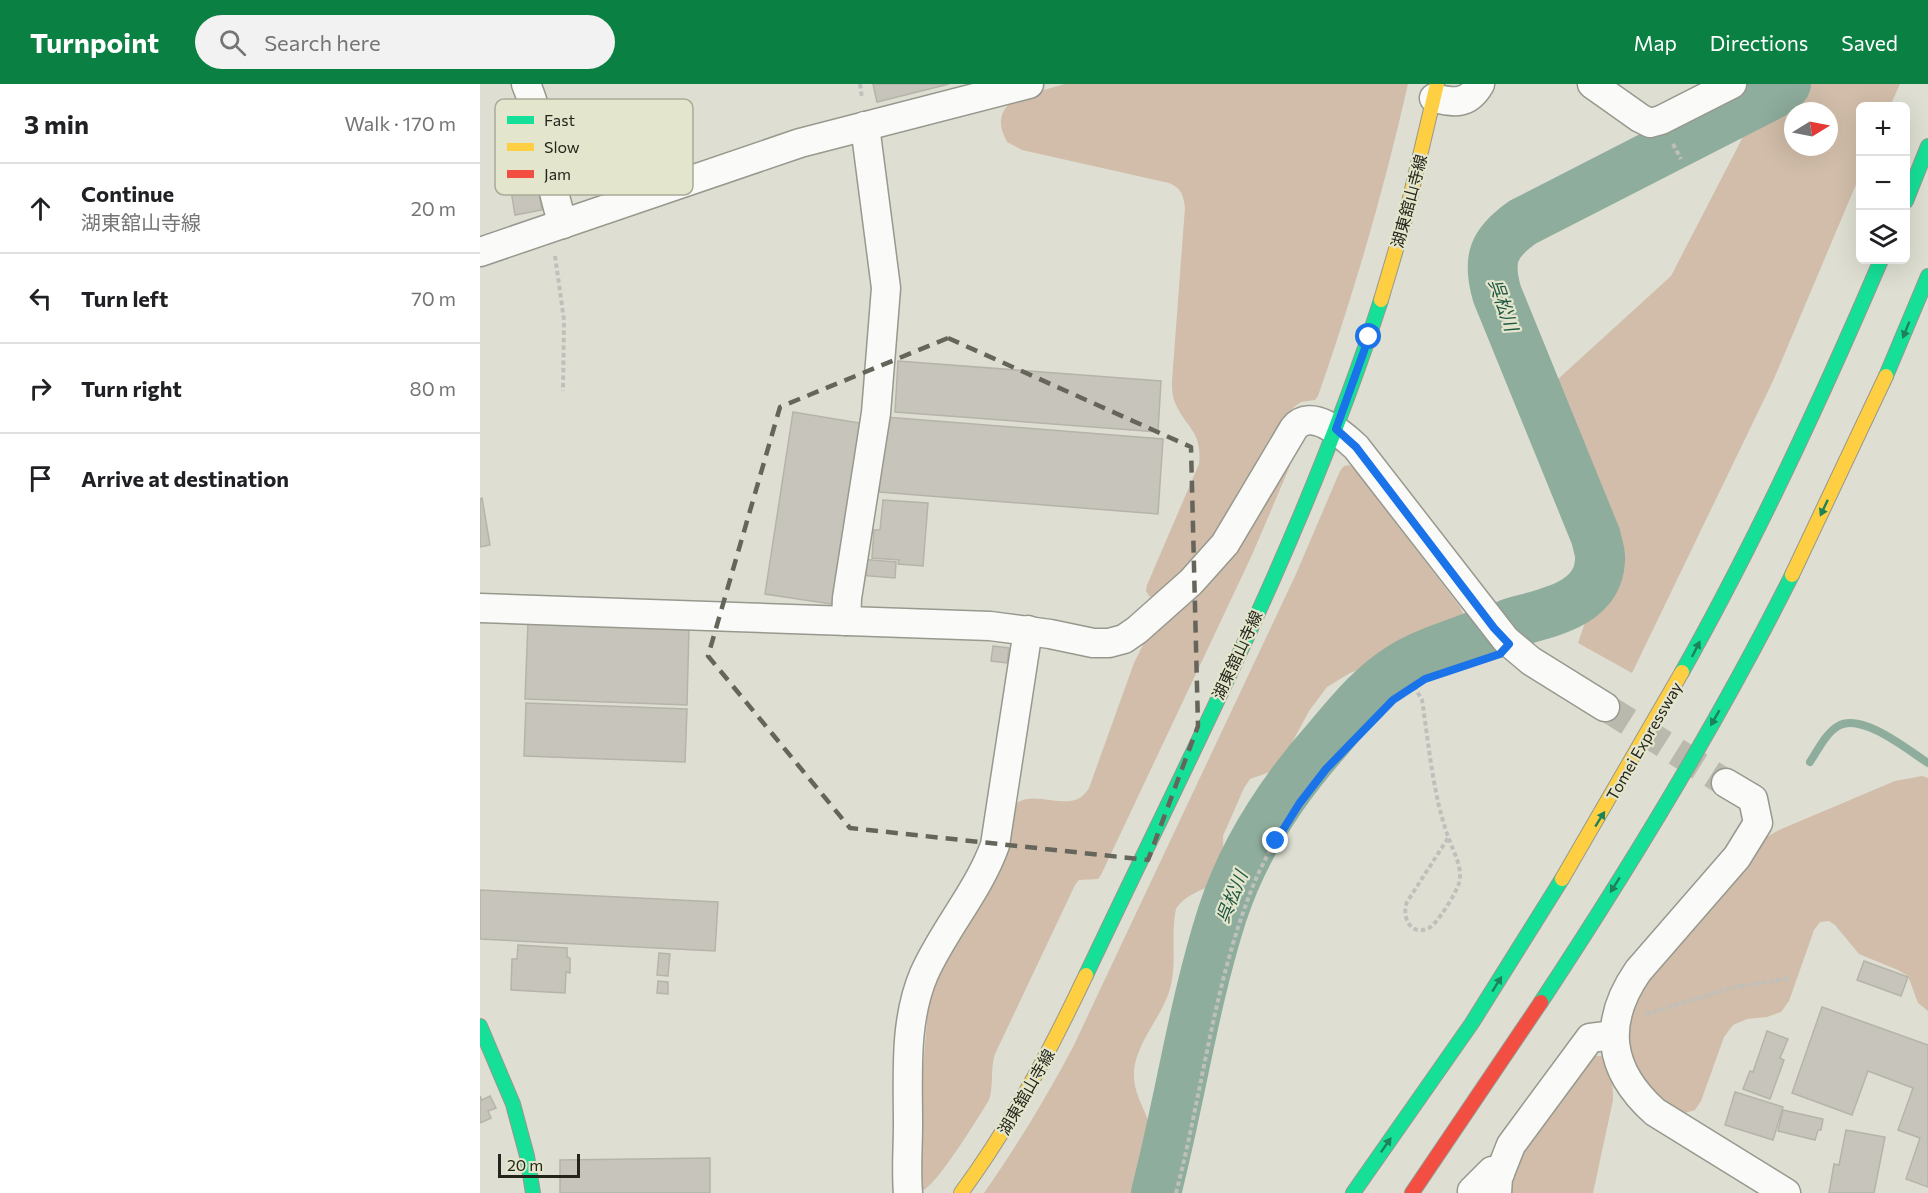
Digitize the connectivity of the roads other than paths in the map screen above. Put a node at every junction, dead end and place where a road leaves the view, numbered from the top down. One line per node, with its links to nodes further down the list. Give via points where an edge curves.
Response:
1 (526, 84): 7 (street)
2 (1029, 84): 8 (street)
3 (1480, 84): 6 (street, via 1468,98 1455,103)
4 (1592, 84): 5 (street, via 1650,123)
5 (1732, 84)
6 (1436, 91): 18 (main road, 湖東舘山寺線, via 1388,278)
7 (531, 99)
8 (865, 126): 10 (street, via 800,143); 20 (street, via 886,288 876,413)
9 (1928, 146): 11 (main road)
10 (693, 180)
11 (1910, 189)
12 (554, 195): 14 (street)
13 (648, 195): 14 (street)
14 (555, 227): 15 (street)
15 (480, 252)
16 (1879, 264): 30 (main road, Tomei Expressway, one-way to 16, via 1495,987 1606,809 1689,662 1764,517)
17 (1928, 276): 31 (main road, one-way to 31, via 1812,533 1735,685 1646,838 1529,1022)
18 (1336, 429): 21 (street, via 1306,419 1299,422 1239,523 1209,564 1124,639 1109,644 1093,643); 22 (street, via 1356,447 1509,644); 29 (main road, 湖東舘山寺線, via 1279,567 1056,1038 1001,1135)
19 (480, 608): 20 (street)
20 (846, 621): 21 (street)
21 (1028, 630): 28 (street, via 995,845 987,867 936,950 915,1001 908,1056)
22 (1605, 707)
23 (1726, 783): 25 (street, via 1753,799 1758,823 1737,857 1638,971 1625,990)
24 (480, 1026): 27 (main road, via 513,1104)
25 (1615, 1026): 26 (street, via 1590,1038 1511,1145); 32 (street, via 1617,1057 1638,1096 1655,1112)
26 (1490, 1186)
27 (533, 1193)
28 (908, 1193)
29 (961, 1193)
30 (1353, 1193)
31 (1412, 1193)
32 (1786, 1193)

